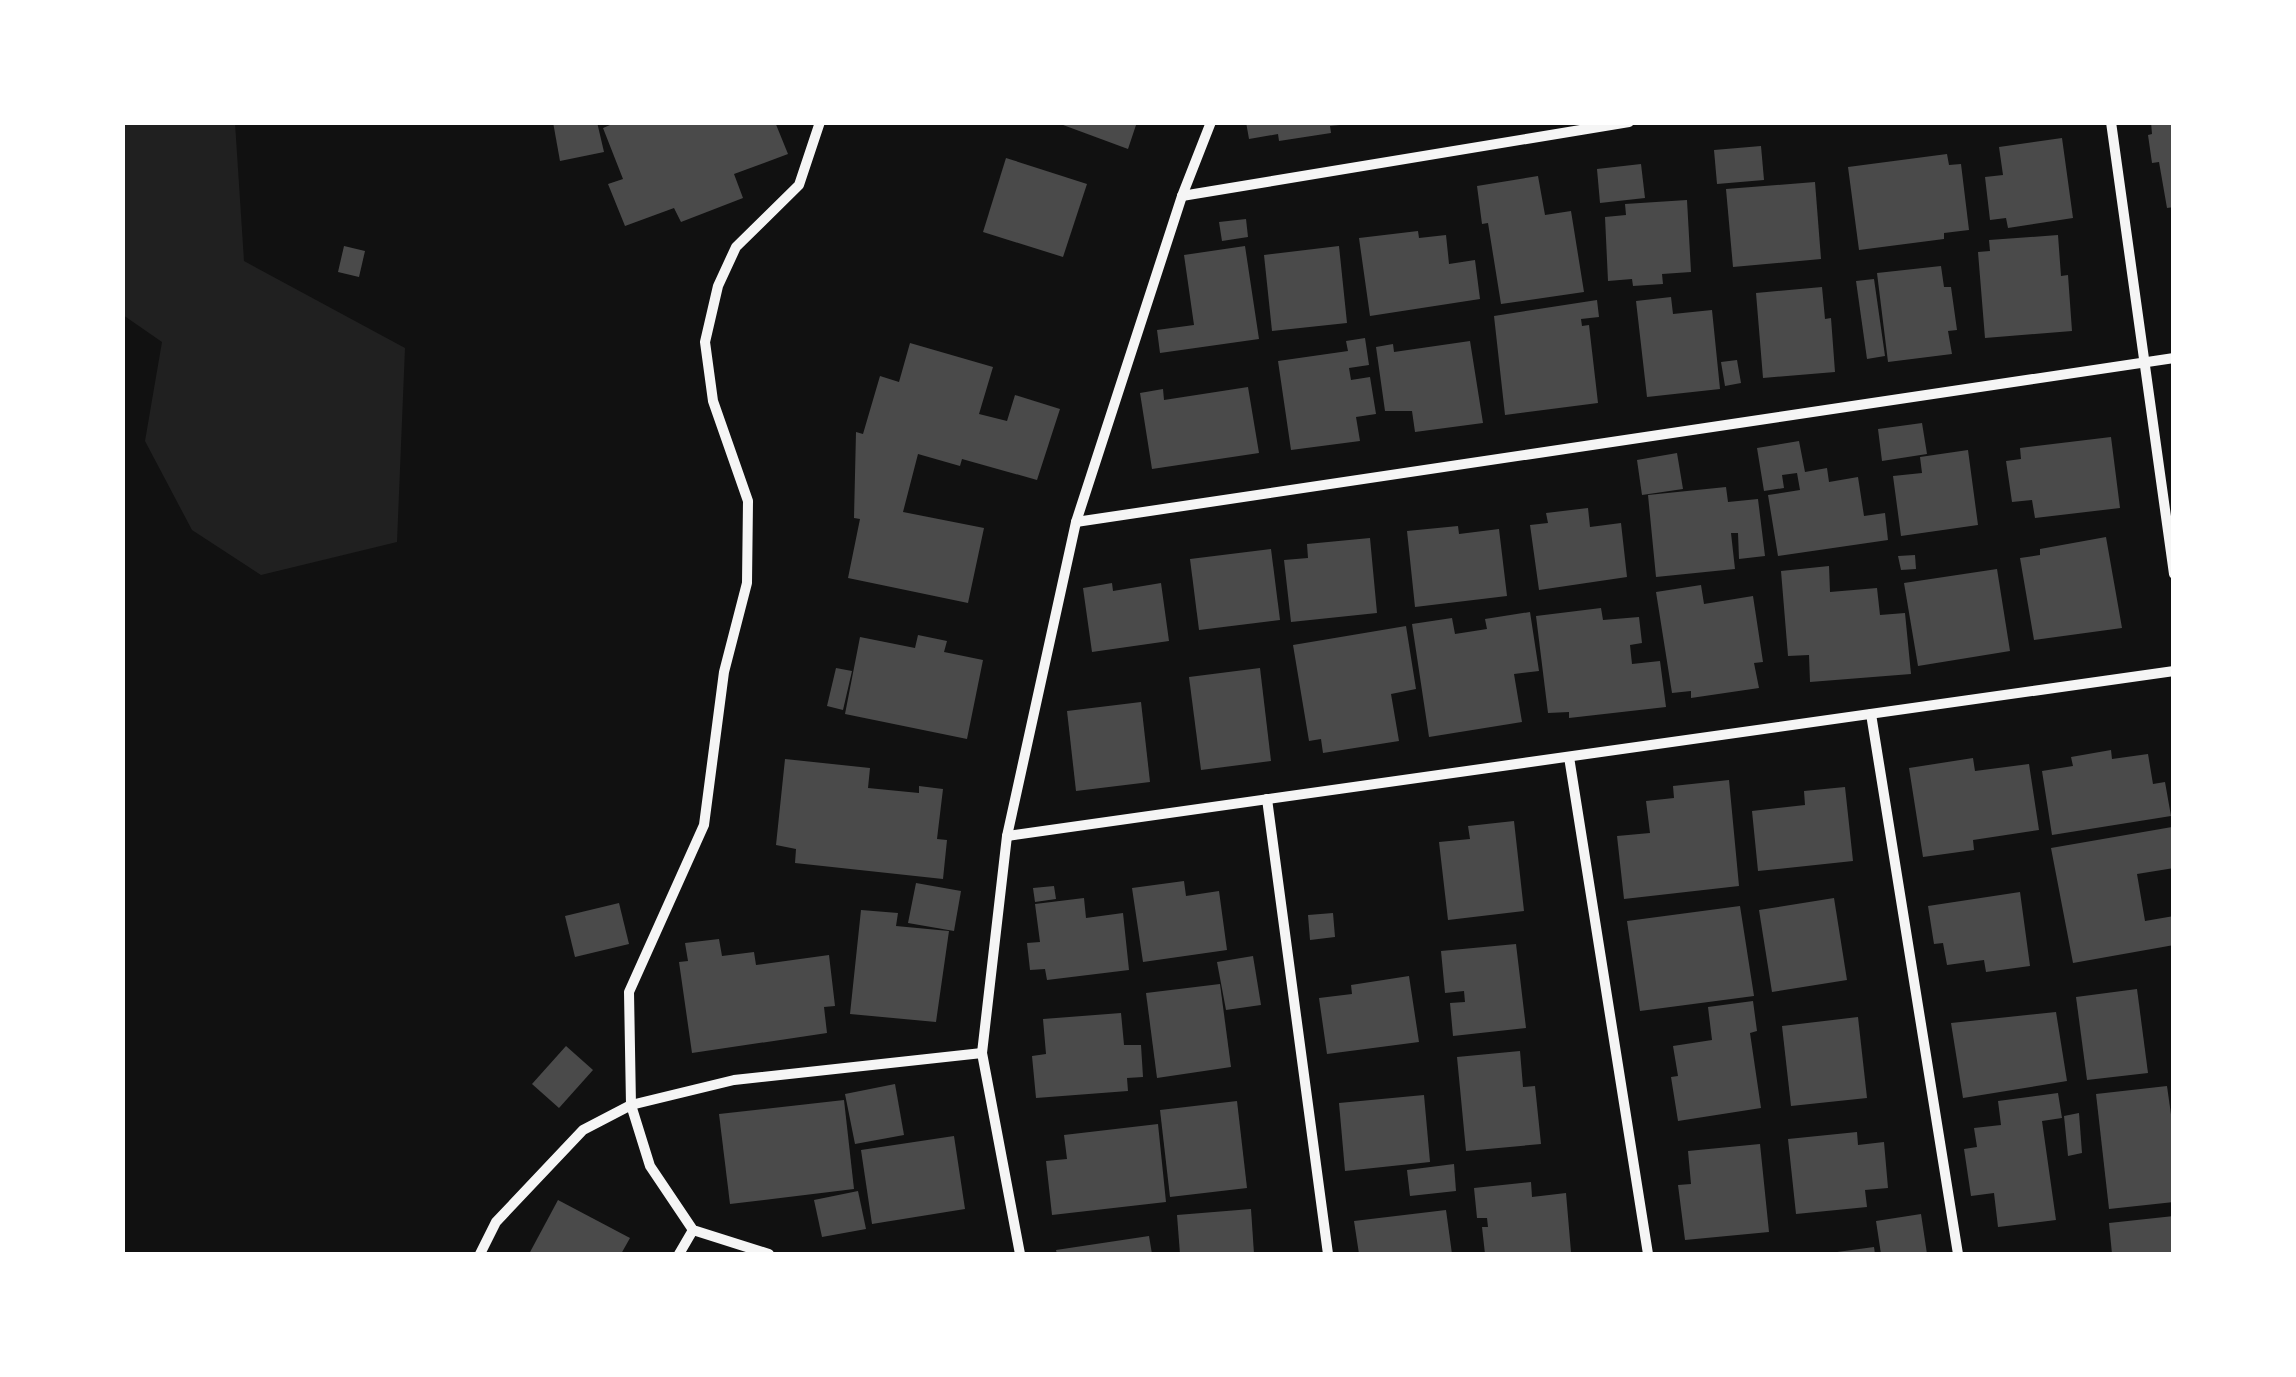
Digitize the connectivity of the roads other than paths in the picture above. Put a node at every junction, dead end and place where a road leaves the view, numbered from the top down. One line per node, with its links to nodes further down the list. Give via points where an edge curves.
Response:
1 (820, 122): 16 (street, via 799,185 736,247 718,286 706,342 712,401 748,501 747,583 724,672 704,825 629,992)
2 (1210, 122): 5 (street)
3 (1629, 122): 5 (street)
4 (2111, 122): 7 (street)
5 (1182, 196): 8 (street)
6 (2174, 358): 7 (street)
7 (2144, 363): 8 (street); 9 (street)
8 (1076, 522): 14 (street)
9 (2174, 574)
10 (2174, 671): 11 (street)
11 (1870, 714): 12 (street); 24 (street)
12 (1569, 756): 13 (street); 23 (street)
13 (1267, 798): 14 (street); 22 (street)
14 (1007, 836): 15 (street)
15 (982, 1053): 16 (street, via 734,1080); 21 (street)
16 (630, 1105): 17 (street, via 650,1166); 18 (street, via 584,1130 496,1222)
17 (693, 1230): 19 (street); 20 (street)
18 (480, 1254)
19 (680, 1254)
20 (769, 1254)
21 (1020, 1254)
22 (1328, 1254)
23 (1648, 1254)
24 (1958, 1254)

